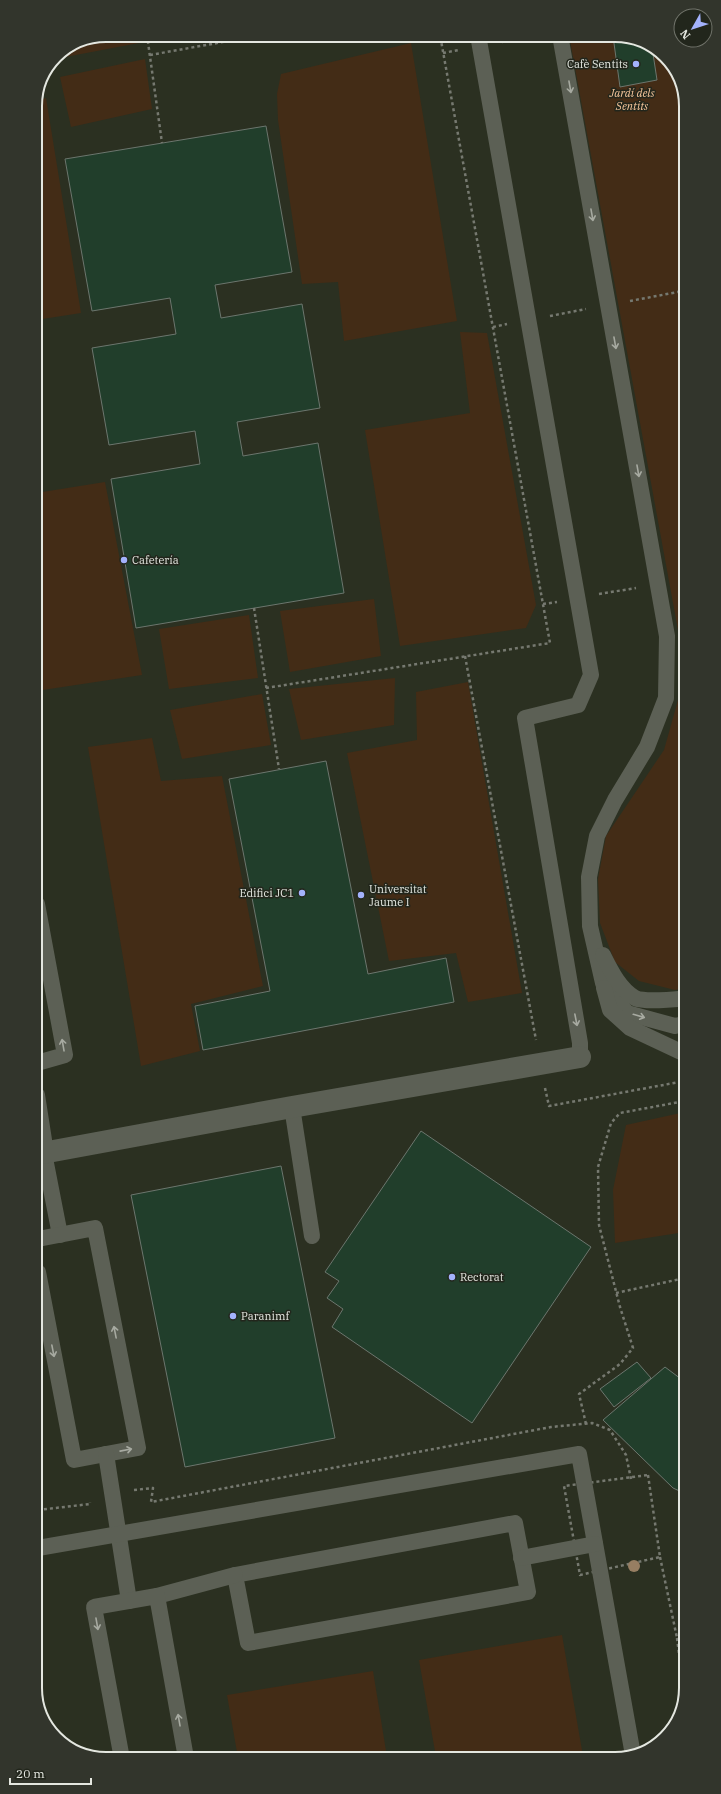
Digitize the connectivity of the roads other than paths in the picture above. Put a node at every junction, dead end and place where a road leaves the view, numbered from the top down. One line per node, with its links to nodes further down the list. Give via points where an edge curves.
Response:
1 (479, 42): 8 (lane, one-way to 8, via 591,674 578,705 525,718)
2 (561, 42): 3 (lane, one-way to 3, via 666,636 666,698 647,747 614,800 597,836 588,877)
3 (590, 926): 5 (lane); 6 (lane, via 614,978 635,998 670,1001)
4 (42, 931): 10 (lane, one-way to 4, via 65,1055)
5 (603, 983): 7 (lane, one-way to 7, via 627,1013 674,1026); 9 (lane, via 610,1010 630,1028)
6 (679, 999)
7 (679, 1025)
8 (580, 1050): 11 (street, via 541,1064)
9 (679, 1051)
10 (42, 1062)
11 (292, 1107): 14 (street); 17 (lane)
12 (42, 1127): 13 (lane)
13 (42, 1149)
14 (42, 1153)
15 (42, 1157): 16 (lane)
16 (60, 1235): 18 (lane); 20 (lane, one-way to 16, via 138,1448 95,1228)
17 (312, 1236)
18 (42, 1238)
19 (42, 1293): 20 (lane, one-way to 20, via 74,1460)
20 (106, 1454): 21 (lane)
21 (119, 1534): 22 (lane, via 580,1454); 23 (lane); 27 (lane)
22 (595, 1544): 24 (lane); 28 (lane)
23 (42, 1547)
24 (521, 1558): 25 (lane, via 515,1523); 25 (lane, via 528,1592 248,1643)
25 (235, 1575): 26 (lane)
26 (157, 1596): 27 (lane); 30 (lane, one-way to 26)
27 (129, 1601): 29 (lane, one-way to 29, via 94,1607)
28 (632, 1750)
29 (121, 1752)
30 (185, 1752)

